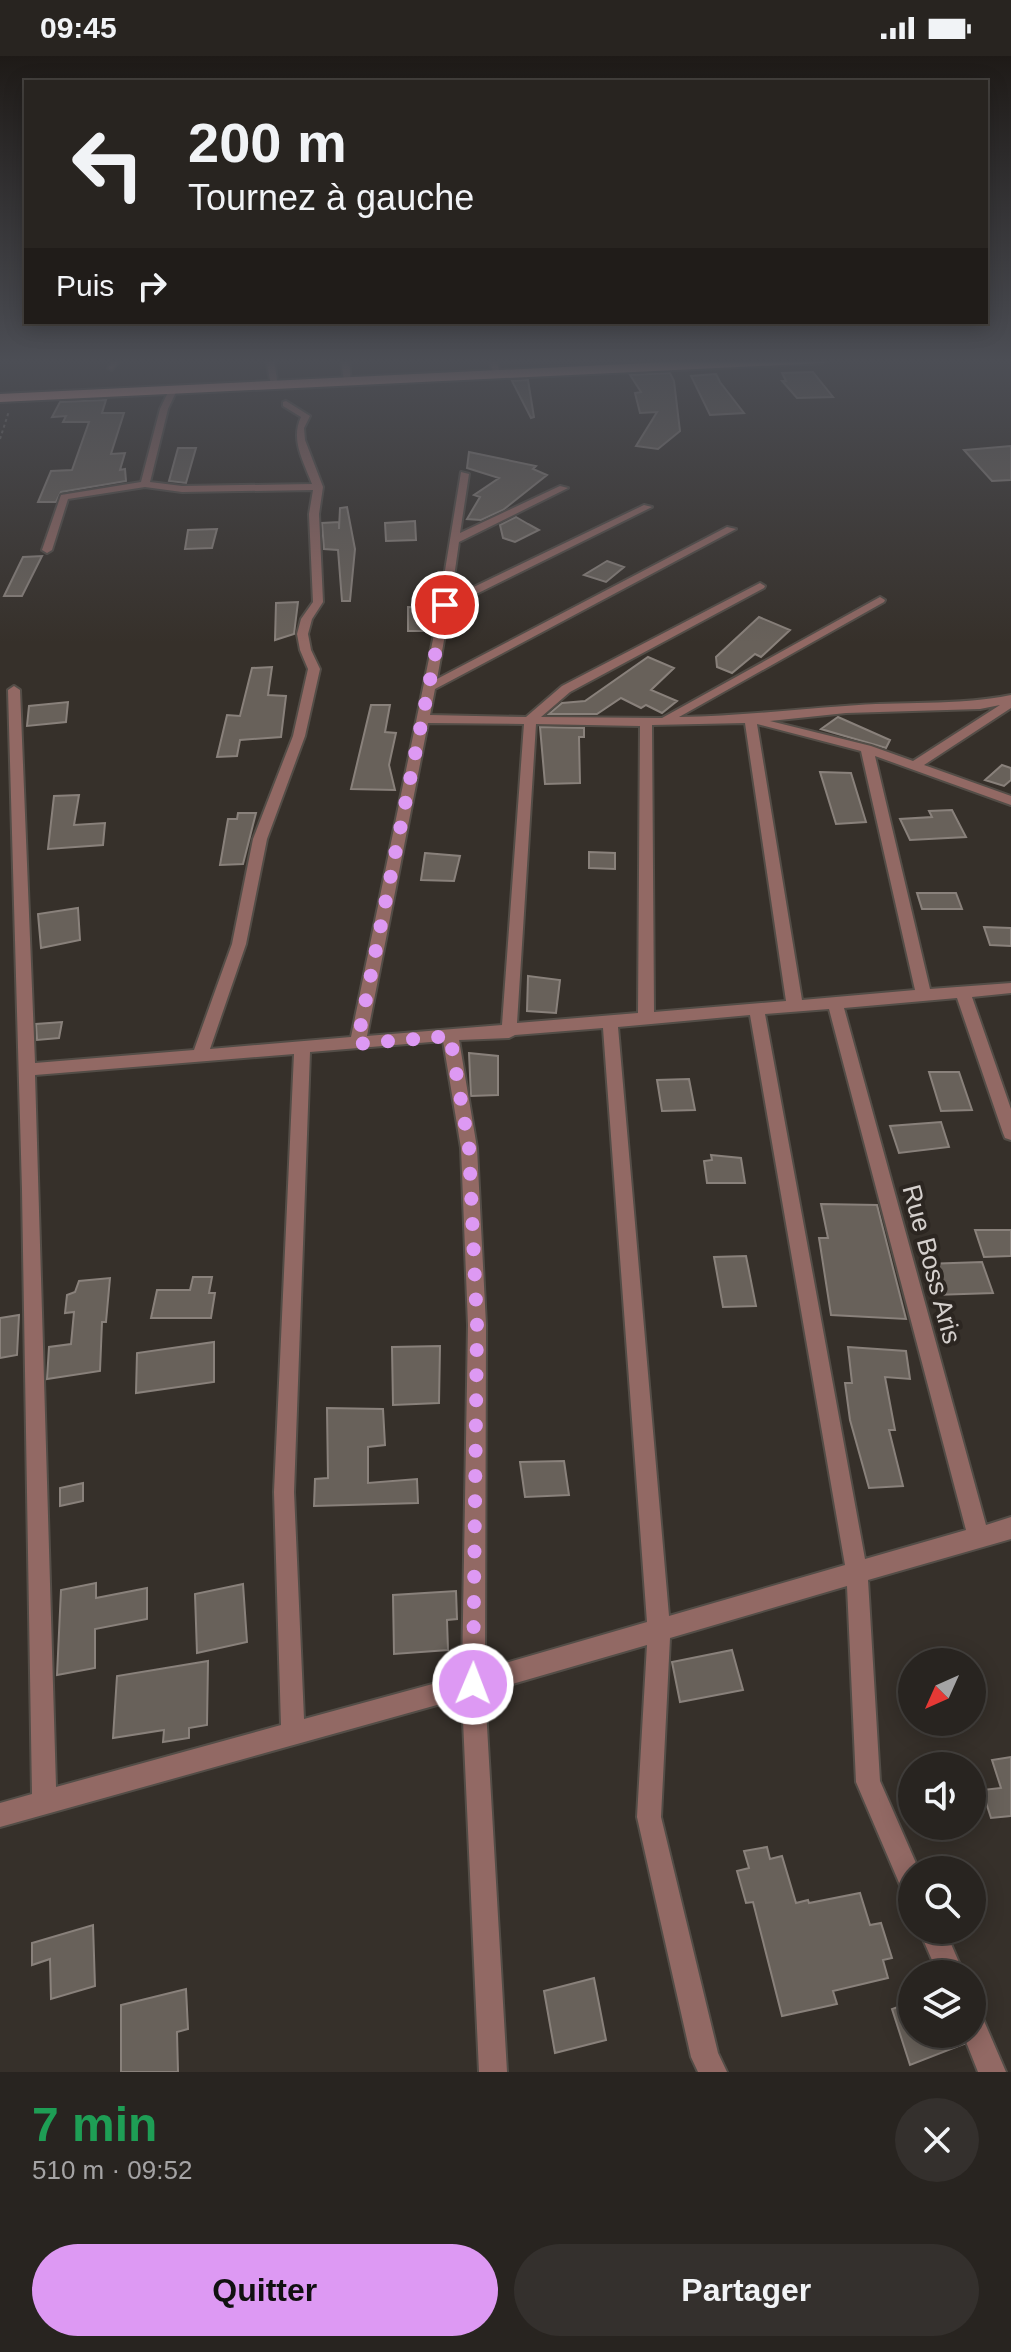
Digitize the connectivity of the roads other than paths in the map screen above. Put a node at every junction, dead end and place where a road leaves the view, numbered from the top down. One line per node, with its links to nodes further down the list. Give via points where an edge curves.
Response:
1 (153, 454): 4 (street)
2 (305, 454): 5 (street)
3 (464, 474): 9 (street)
4 (145, 484): 5 (street, via 182,489); 10 (street, via 64,497)
5 (318, 487): 37 (street, via 318,602 303,621 304,650 314,669 299,736 260,839 239,944)
6 (563, 488): 9 (street)
7 (647, 507): 13 (street)
8 (731, 529): 14 (street)
9 (454, 540): 13 (street)
10 (47, 550)
11 (760, 586): 19 (street, via 566,689)
12 (880, 600): 21 (street)
13 (445, 605): 14 (street)
14 (428, 688): 17 (street)
15 (14, 690): 38 (street)
16 (1011, 701): 18 (street); 23 (street)
17 (422, 719): 19 (street); 35 (street)
18 (750, 719): 21 (street); 22 (street); 29 (street)
19 (530, 720): 20 (street); 33 (street)
20 (646, 722): 21 (street); 31 (street)
21 (662, 722)
22 (867, 749): 23 (street); 27 (street)
23 (914, 766): 24 (street)
24 (1011, 801)
25 (1011, 988): 26 (street)
26 (963, 993): 27 (street); 39 (street)
27 (924, 996): 28 (street)
28 (835, 1004): 29 (street); 41 (street, Rue Boss Aris)
29 (795, 1007): 30 (street)
30 (757, 1011): 31 (street); 42 (street)
31 (646, 1020): 32 (street)
32 (610, 1023): 33 (street); 43 (street)
33 (509, 1032): 34 (street)
34 (450, 1036): 35 (street); 44 (street, via 469,1148 477,1325)
35 (357, 1044): 36 (street)
36 (302, 1048): 37 (street); 45 (street, via 284,1492)
37 (200, 1056): 38 (street)
38 (27, 1070): 46 (street)
39 (1011, 1133)
40 (1011, 1528): 41 (street)
41 (979, 1538): 42 (street)
42 (857, 1573): 43 (street); 48 (street, via 868,1782)
43 (659, 1631): 44 (street); 51 (street, via 649,1817 705,2057)
44 (473, 1684): 45 (street); 50 (street)
45 (293, 1733): 46 (street)
46 (44, 1803): 47 (street)
47 (0, 1815)
48 (900, 1856)
49 (982, 2048): 52 (street)
50 (493, 2072)
51 (713, 2072)
52 (992, 2072)

